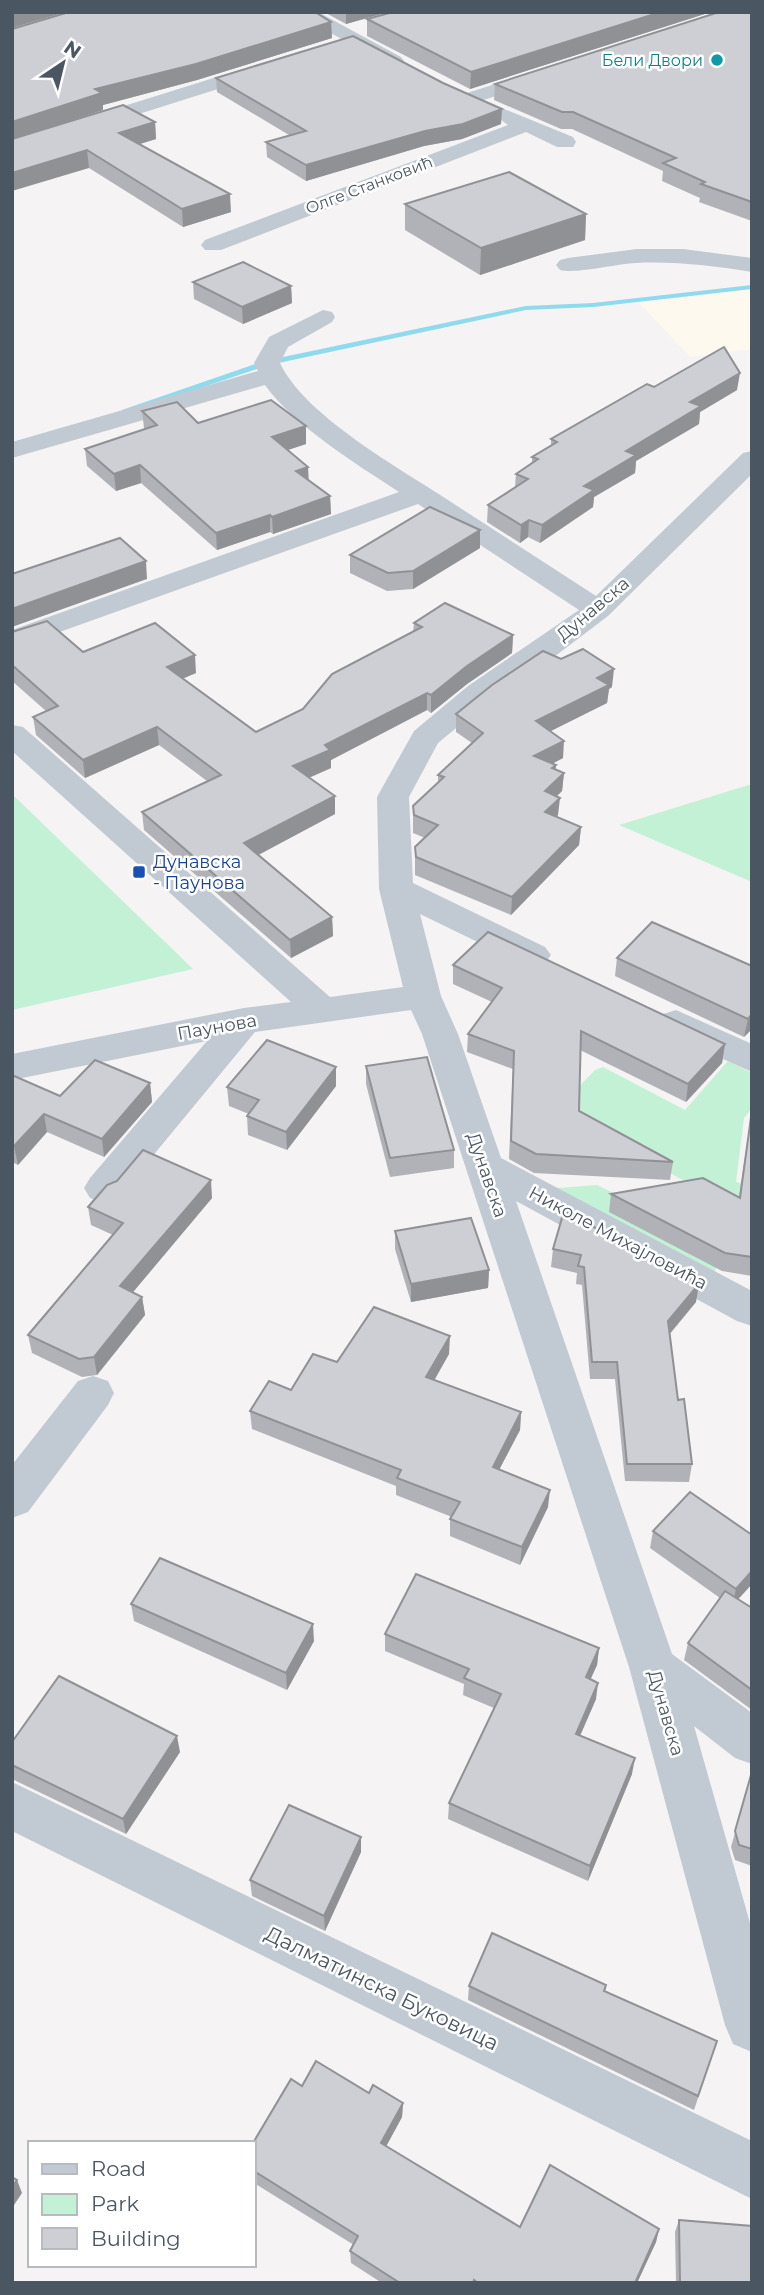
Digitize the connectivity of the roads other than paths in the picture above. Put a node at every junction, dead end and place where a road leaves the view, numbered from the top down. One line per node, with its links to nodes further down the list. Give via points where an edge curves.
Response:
1 (303, 12): 4 (street)
2 (288, 61): 7 (street)
3 (558, 70): 5 (street, via 459,95)
4 (415, 72)
5 (526, 125): 6 (street); 8 (street, Олге Станковић)
6 (565, 142)
7 (12, 148)
8 (213, 245)
9 (568, 265): 10 (street, via 654,254)
10 (752, 265)
11 (323, 317): 12 (street, via 278,342 267,363)
12 (273, 375): 13 (street); 15 (street, via 313,418)
13 (12, 450)
14 (752, 459): 16 (street, Дунавска)
15 (418, 495): 16 (street); 17 (street)
16 (598, 610): 19 (street, Дунавска, via 478,693 425,738 393,797)
17 (12, 640)
18 (12, 734): 23 (street)
19 (396, 889): 20 (street); 21 (street, Дунавска)
20 (568, 971)
21 (423, 996): 23 (street, Паунова); 27 (street, Дунавска)
22 (641, 1007): 25 (street)
23 (323, 1010): 24 (street, Паунова)
24 (244, 1021): 26 (street, Паунова); 28 (street)
25 (752, 1059)
26 (12, 1067)
27 (485, 1167): 29 (street, Николе Михајловића); 32 (street, Дунавска)
28 (104, 1188)
29 (752, 1310)
30 (93, 1393): 31 (street)
31 (12, 1499)
32 (653, 1667): 33 (street); 35 (street, Дунавска)
33 (752, 1742)
34 (12, 1805): 36 (street, Далматинска Буковица)
35 (752, 2025)
36 (752, 2171)

